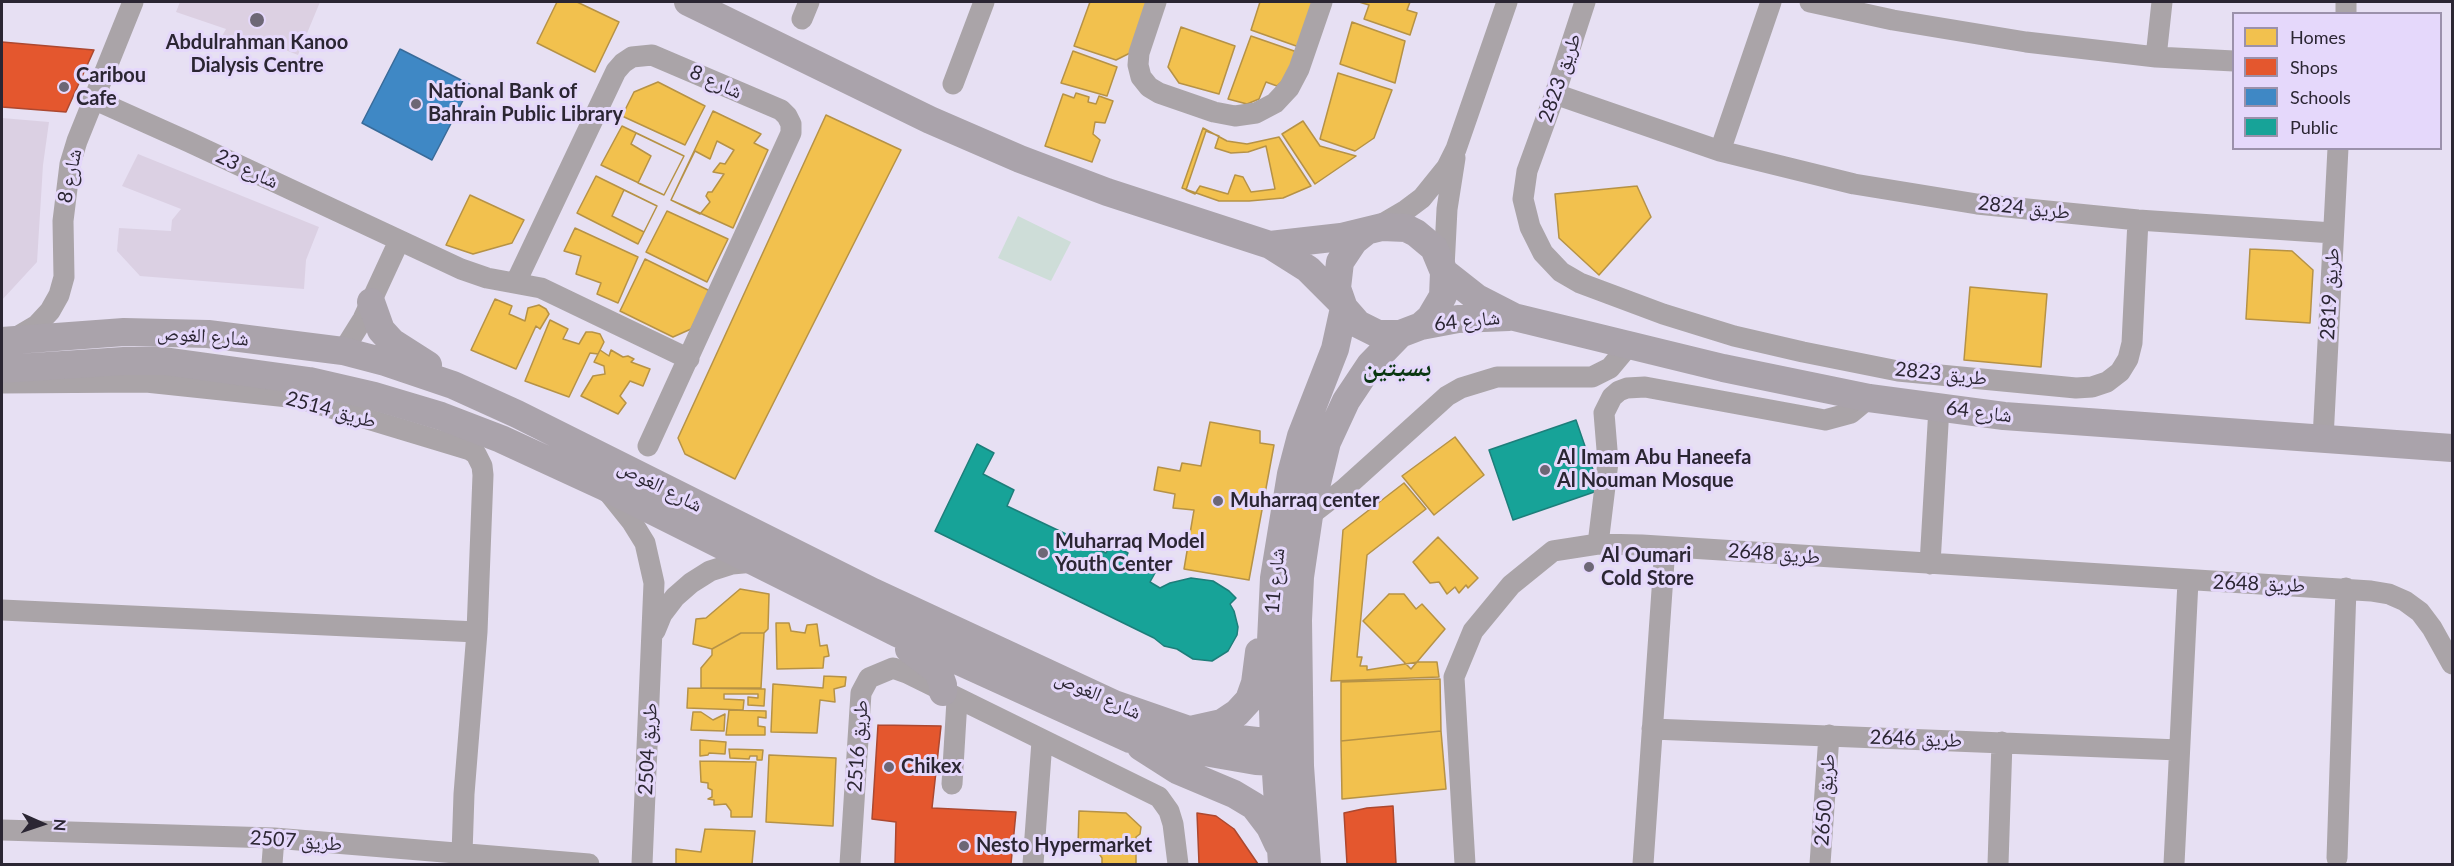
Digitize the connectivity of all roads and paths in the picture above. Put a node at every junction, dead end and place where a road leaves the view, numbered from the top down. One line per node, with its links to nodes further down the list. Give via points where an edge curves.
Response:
1 (133, 2): 15 (street, شارع 8)
2 (692, 2): 23 (main road, via 930,120 1020,159)
3 (984, 2): 13 (street)
4 (1156, 2): 5 (street, via 1139,53 1141,77 1160,93 1235,116 1275,103 1289,88)
5 (1322, 2)
6 (1507, 2): 16 (street)
7 (1585, 2): 14 (street, طريق 2823)
8 (1771, 2): 18 (street)
9 (1810, 2): 11 (street, via 2026,42)
10 (2162, 2): 11 (street)
11 (2156, 57): 12 (street)
12 (2232, 61)
13 (953, 84)
14 (1555, 94): 18 (street, طريق 2824); 19 (street, طريق 2823, via 1534,154 1532,191 1543,234 1557,254 1613,295 1734,336 1898,371 2092,387 2120,372 2128,358)
15 (93, 99): 22 (street, شارع 23); 30 (street, شارع 8, via 66,187 64,278 59,295 37,325)
16 (1456, 149): 20 (street, via 1422,198); 24 (street, via 1447,209)
17 (2338, 150): 21 (street, طريق 2819)
18 (1720, 151): 19 (street, طريق 2824, via 1854,184 1966,202)
19 (2138, 220): 21 (street, طريق 2824)
20 (1368, 231): 23 (main road); 24 (main road, via 1394,226 1416,232 1434,248); 27 (main road, via 1354,241 1340,262 1337,275)
21 (2333, 233): 40 (street, طريق 2819)
22 (399, 241): 25 (street, via 474,274); 26 (street)
23 (1270, 245): 27 (main road, via 1308,269)
24 (1444, 270): 28 (main road, شارع 64, via 1477,298); 29 (main road, via 1440,302 1430,318)
25 (516, 282): 33 (street, via 548,291); 33 (street, شارع 8, via 616,71 632,57 652,55 781,110 791,124 791,133)
26 (370, 302): 32 (street); 37 (main road, via 381,330 392,342)
27 (1342, 304): 29 (main road, via 1368,330 1389,335); 51 (main road, شارع 11, via 1335,349 1301,436 1291,474 1277,550)
28 (1514, 317): 29 (main road, شارع 64, via 1458,319); 31 (main road, شارع 64)
29 (1410, 330): 44 (main road, شارع 11, via 1370,365 1346,401 1327,442)
30 (7, 340): 32 (main road, شارع الغوص, via 165,332)
31 (1630, 344): 38 (main road, شارع 64, via 1775,380); 44 (street, via 1610,368 1592,377 1497,376 1461,388)
32 (343, 351): 34 (main road, via 314,363 209,354); 37 (main road, شارع الغوص)
33 (689, 359): 41 (street, شارع 8)
34 (164, 361): 35 (main road, شارع الغوص); 43 (main road, شارع الغوص, via 309,381 374,396 441,416)
35 (2, 369)
36 (2, 383): 53 (street, طريق 2514, via 146,382 298,398 470,450 480,460 483,475)
37 (453, 385): 58 (main road, شارع الغوص, via 873,592 1114,704)
38 (1869, 398): 39 (main road, شارع 64); 45 (street, via 1851,413 1825,420 1645,387 1619,391 1604,412 1608,462)
39 (1939, 407): 40 (main road, شارع 64, via 2004,417); 48 (street)
40 (2323, 439): 42 (main road, شارع 64)
41 (648, 446)
42 (2452, 448)
43 (603, 486): 47 (main road, شارع الغوص); 55 (street, طريق 2504, via 645,543 654,583)
44 (1308, 516): 65 (main road, شارع 11)
45 (1598, 544): 46 (street, طريق 2648); 79 (street, طريق 2648, via 1553,551 1511,585 1473,631 1454,677)
46 (1665, 547): 48 (street, طريق 2648); 59 (street)
47 (754, 562): 54 (main road, شارع الغوص); 55 (street, طريق 2504, via 732,564 691,583 669,606)
48 (1930, 564): 49 (street, طريق 2648)
49 (2188, 581): 50 (street, طريق 2648); 64 (street)
50 (2346, 588): 56 (street, طريق 2648, via 2389,594 2405,601 2432,628); 71 (street)
51 (1272, 607): 58 (main road, via 1262,631 1249,700 1222,723); 65 (main road, شارع 11)
52 (2, 610): 53 (street)
53 (477, 632): 69 (street, طريق 2514)
54 (897, 633): 57 (main road, via 909,649 938,671); 61 (main road, شارع الغوص)
55 (653, 634): 74 (street, طريق 2504)
56 (2452, 664)
57 (950, 696): 62 (street, طريق 2516); 66 (street); 75 (street, طريق 2516, via 893,668 869,678 861,693)
58 (1186, 729): 65 (main road, شارع الغوص)
59 (1652, 729): 60 (street, طريق 2646); 80 (street)
60 (1829, 735): 63 (street, طريق 2646); 81 (street, طريق 2650)
61 (1130, 739): 65 (main road, شارع الغوص, via 1220,756); 70 (main road, via 1177,770 1254,806 1270,827)
62 (1042, 741): 76 (street); 77 (street, طريق 2516, via 1159,797 1173,824)
63 (2001, 742): 64 (street, طريق 2646); 82 (street)
64 (2180, 750): 83 (street)
65 (1288, 752): 70 (main road, شارع 11); 78 (main road, شارع 11)
66 (952, 784)
67 (2, 830): 68 (street, طريق 2507)
68 (274, 838): 69 (street, طريق 2507); 72 (street)
69 (462, 854): 73 (street, طريق 2507)
70 (1281, 858)
71 (2337, 858)
72 (272, 864)
73 (589, 864)
74 (642, 864)
75 (850, 864)
76 (1033, 864)
77 (1178, 864)
78 (1307, 864)
79 (1466, 864)
80 (1643, 864)
81 (1820, 864)
82 (1998, 864)
83 (2174, 864)

